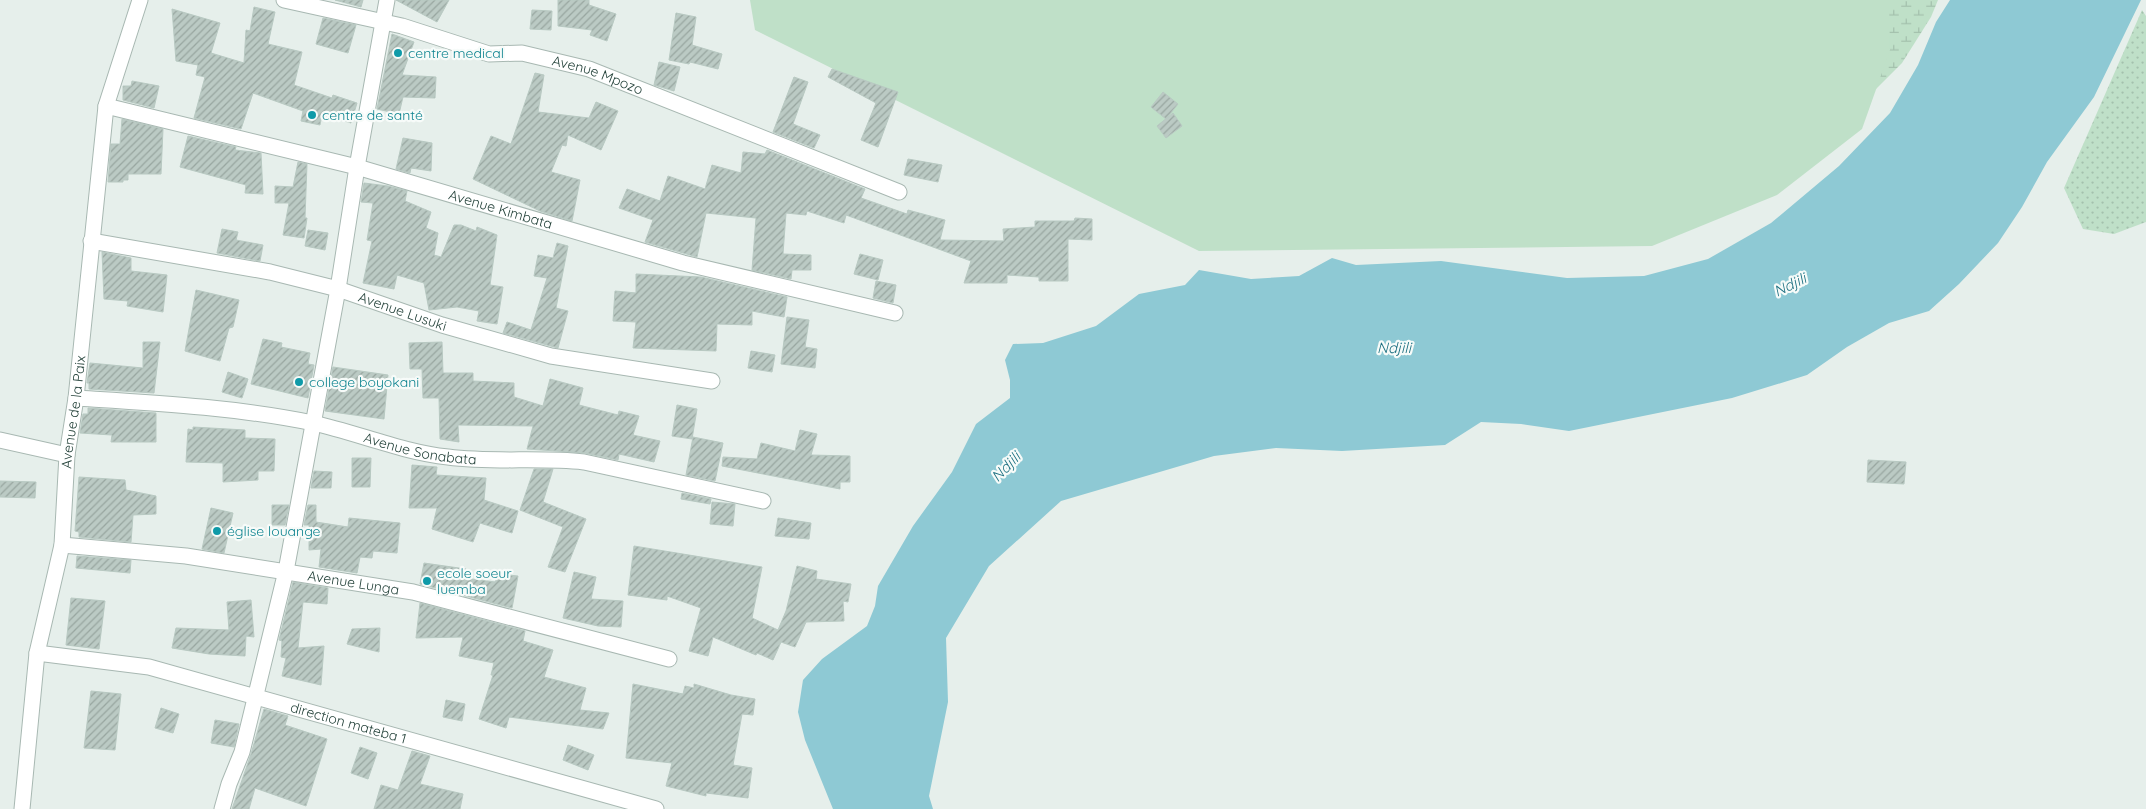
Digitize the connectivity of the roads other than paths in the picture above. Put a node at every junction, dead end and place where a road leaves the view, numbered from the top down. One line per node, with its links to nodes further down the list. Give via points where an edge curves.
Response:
1 (140, 0): 5 (street, Avenue de la Paix)
2 (284, 0): 4 (street, Avenue Mpozo)
3 (387, 0): 4 (street)
4 (384, 22): 6 (street); 7 (street, Avenue Mpozo, via 489,54 522,53 589,69)
5 (106, 106): 6 (street, Avenue Kimbata); 8 (street, Avenue de la Paix)
6 (357, 167): 9 (street); 10 (street, Avenue Kimbata, via 683,262)
7 (899, 192)
8 (91, 241): 9 (street, Avenue Lusuki, via 270,272); 12 (street, Avenue de la Paix)
9 (338, 289): 11 (street, Avenue Lusuki, via 551,356); 13 (street)
10 (895, 313)
11 (712, 381)
12 (76, 398): 13 (street, Avenue Sonabata, via 190,406); 15 (street, Avenue de la Paix)
13 (312, 423): 16 (street, Avenue Sonabata, via 447,457 584,462); 18 (street)
14 (0, 440): 15 (street)
15 (67, 455): 17 (street, Avenue de la Paix)
16 (763, 501)
17 (62, 545): 18 (street, Avenue Lunga, via 186,556); 19 (street, Avenue de la Paix)
18 (286, 571): 20 (street, Avenue Lunga, via 413,592); 21 (street)
19 (37, 653): 21 (street, direction mateba 1, via 149,667); 22 (street, Avenue de la Paix)
20 (669, 659)
21 (255, 696): 23 (street, via 242,752 228,784); 24 (street, direction mateba 1)
22 (22, 809)
23 (222, 809)
24 (656, 809)

